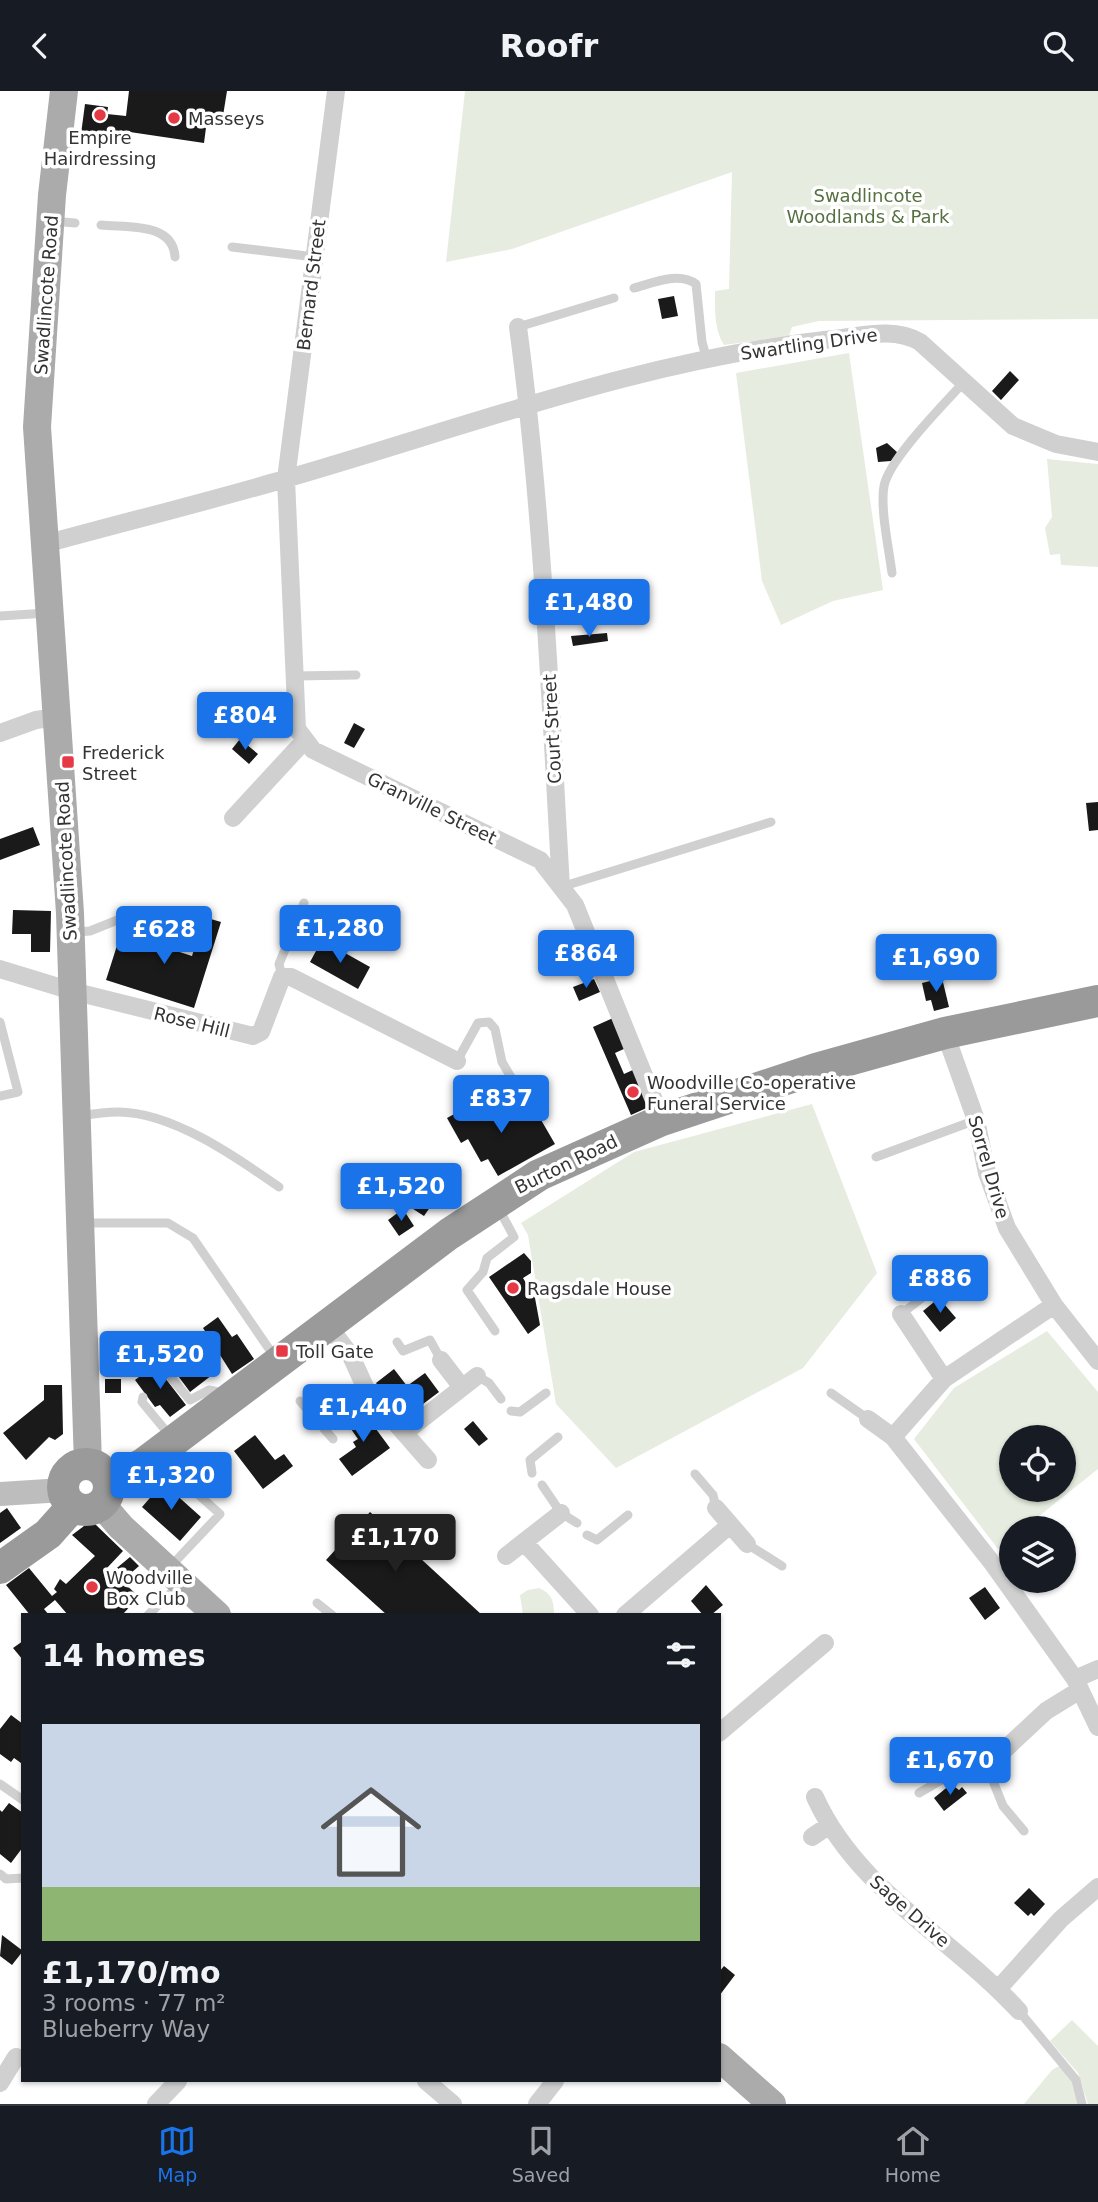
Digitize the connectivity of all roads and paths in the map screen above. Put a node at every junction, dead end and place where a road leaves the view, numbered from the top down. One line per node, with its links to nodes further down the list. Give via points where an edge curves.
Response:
1 (64, 91): 15 (main road, Swadlincote Road, via 63,222 37,427)
2 (336, 91): 6 (street, Bernard Street)
3 (101, 225): 5 (lane, via 165,234 173,243)
4 (232, 247): 6 (lane)
5 (175, 257)
6 (315, 257): 14 (street, Bernard Street)
7 (635, 288): 10 (lane, via 673,278 696,284)
8 (614, 298): 9 (lane)
9 (518, 327): 12 (street, Court Street)
10 (707, 359): 11 (street, Swartling Drive, via 893,333 920,342); 12 (street, Swartling Drive)
11 (964, 381): 13 (street, Swartling Drive, via 1013,426 1056,444); 16 (lane, via 886,477 883,492)
12 (528, 403): 14 (street); 26 (street, Court Street)
13 (1098, 452)
14 (286, 479): 15 (street); 20 (street)
15 (45, 544): 17 (main road, Swadlincote Road)
16 (892, 573)
17 (50, 612): 18 (lane); 21 (main road, Swadlincote Road)
18 (0, 616)
19 (356, 675): 20 (lane)
20 (295, 676): 23 (street, via 297,729)
21 (57, 717): 22 (street); 29 (main road, Swadlincote Road)
22 (0, 733)
23 (305, 740): 24 (street); 26 (street, Granville Street, via 313,750 540,860)
24 (233, 818)
25 (771, 822): 26 (lane)
26 (561, 887): 40 (street, Granville Street, via 575,905)
27 (304, 904): 31 (lane, via 279,964)
28 (120, 919): 29 (lane)
29 (71, 933): 32 (main road, Swadlincote Road)
30 (0, 969): 32 (street, Rose Hill)
31 (282, 977): 32 (street, Rose Hill, via 261,1032 253,1036); 36 (street, via 306,983)
32 (72, 991): 39 (main road, Swadlincote Road)
33 (1098, 1001): 35 (highway, Burton Road)
34 (0, 1022): 37 (lane, via 18,1092)
35 (945, 1033): 40 (highway, Burton Road); 41 (street, Sorrel Drive)
36 (457, 1061): 38 (lane, via 478,1023 489,1022 495,1029 502,1062)
37 (0, 1096)
38 (522, 1096)
39 (77, 1116): 43 (lane, via 120,1112 171,1124 222,1147); 45 (main road, Swadlincote Road)
40 (662, 1120): 44 (highway, Burton Road, via 539,1175)
41 (976, 1120): 42 (lane); 47 (street, Sorrel Drive, via 986,1173 1007,1228)
42 (876, 1157)
43 (279, 1187)
44 (495, 1201): 49 (highway, Burton Road); 50 (lane, via 514,1237 487,1258 483,1272 467,1290)
45 (82, 1223): 54 (lane, via 168,1223 193,1238); 78 (main road, Swadlincote Road)
46 (931, 1291): 48 (lane)
47 (1055, 1305): 53 (street, Sorrel Drive); 56 (street)
48 (901, 1314): 56 (street)
49 (328, 1325): 54 (highway, Burton Road); 59 (street, via 351,1356)
50 (495, 1331)
51 (397, 1342): 52 (lane, via 403,1351 429,1341)
52 (441, 1360): 58 (street)
53 (1098, 1361)
54 (278, 1363): 64 (highway, Burton Road)
55 (477, 1375): 58 (street); 63 (lane)
56 (944, 1379): 71 (street)
57 (172, 1380): 64 (lane, via 190,1400 214,1389)
58 (461, 1386): 69 (street)
59 (366, 1389): 68 (lane); 69 (street)
60 (546, 1393): 66 (lane, via 520,1412)
61 (831, 1393): 67 (lane)
62 (144, 1397): 73 (lane, via 142,1402)
63 (501, 1399)
64 (227, 1401): 73 (highway, Burton Road)
65 (300, 1401): 68 (lane)
66 (511, 1411)
67 (868, 1419): 71 (street)
68 (319, 1423): 72 (lane)
69 (404, 1433): 74 (street)
70 (558, 1437): 75 (lane, via 530,1460)
71 (893, 1437): 100 (street, via 993,1564)
72 (333, 1439)
73 (173, 1455): 78 (highway, Burton Road); 91 (lane, via 220,1514)
74 (428, 1459)
75 (532, 1473)
76 (695, 1474): 80 (lane, via 713,1495)
77 (542, 1485): 81 (lane)
78 (87, 1489): 79 (street); 90 (highway, via 48,1534); 91 (main road)
79 (0, 1494)
80 (716, 1508): 84 (street)
81 (561, 1513): 83 (lane); 86 (street)
82 (628, 1515): 85 (lane, via 597,1540)
83 (577, 1523)
84 (730, 1525): 87 (street); 97 (street)
85 (586, 1535)
86 (524, 1542): 88 (street); 96 (street)
87 (747, 1544): 89 (lane)
88 (506, 1556)
89 (782, 1566)
90 (0, 1568)
91 (174, 1576): 93 (lane); 94 (main road)
92 (317, 1602): 95 (lane)
93 (149, 1613)
94 (215, 1613)
95 (330, 1613)
96 (588, 1613)
97 (627, 1613)
98 (825, 1643): 102 (street)
99 (1098, 1669): 100 (street)
100 (1077, 1685): 101 (street); 104 (street)
101 (1098, 1727)
102 (721, 1731)
103 (965, 1766): 104 (street); 106 (lane)
104 (987, 1766): 110 (lane, via 1003,1806)
105 (0, 1784): 108 (lane)
106 (919, 1793)
107 (815, 1797): 109 (street, Sage Drive)
108 (21, 1799)
109 (828, 1826): 111 (street); 115 (street, Sage Drive, via 880,1889)
110 (1024, 1831)
111 (812, 1837)
112 (0, 1874): 113 (lane, via 6,1879)
113 (21, 1878)
114 (1098, 1887): 115 (street, via 1061,1919)
115 (999, 1988): 116 (street, Sage Drive)
116 (1019, 2011): 127 (lane, via 1076,2080)
117 (20, 2058): 122 (street)
118 (721, 2059): 126 (main road)
119 (177, 2082): 123 (street)
120 (427, 2082): 124 (street)
121 (554, 2082): 125 (street)
122 (0, 2083)
123 (156, 2104)
124 (453, 2104)
125 (537, 2104)
126 (772, 2104)
127 (1082, 2104)

